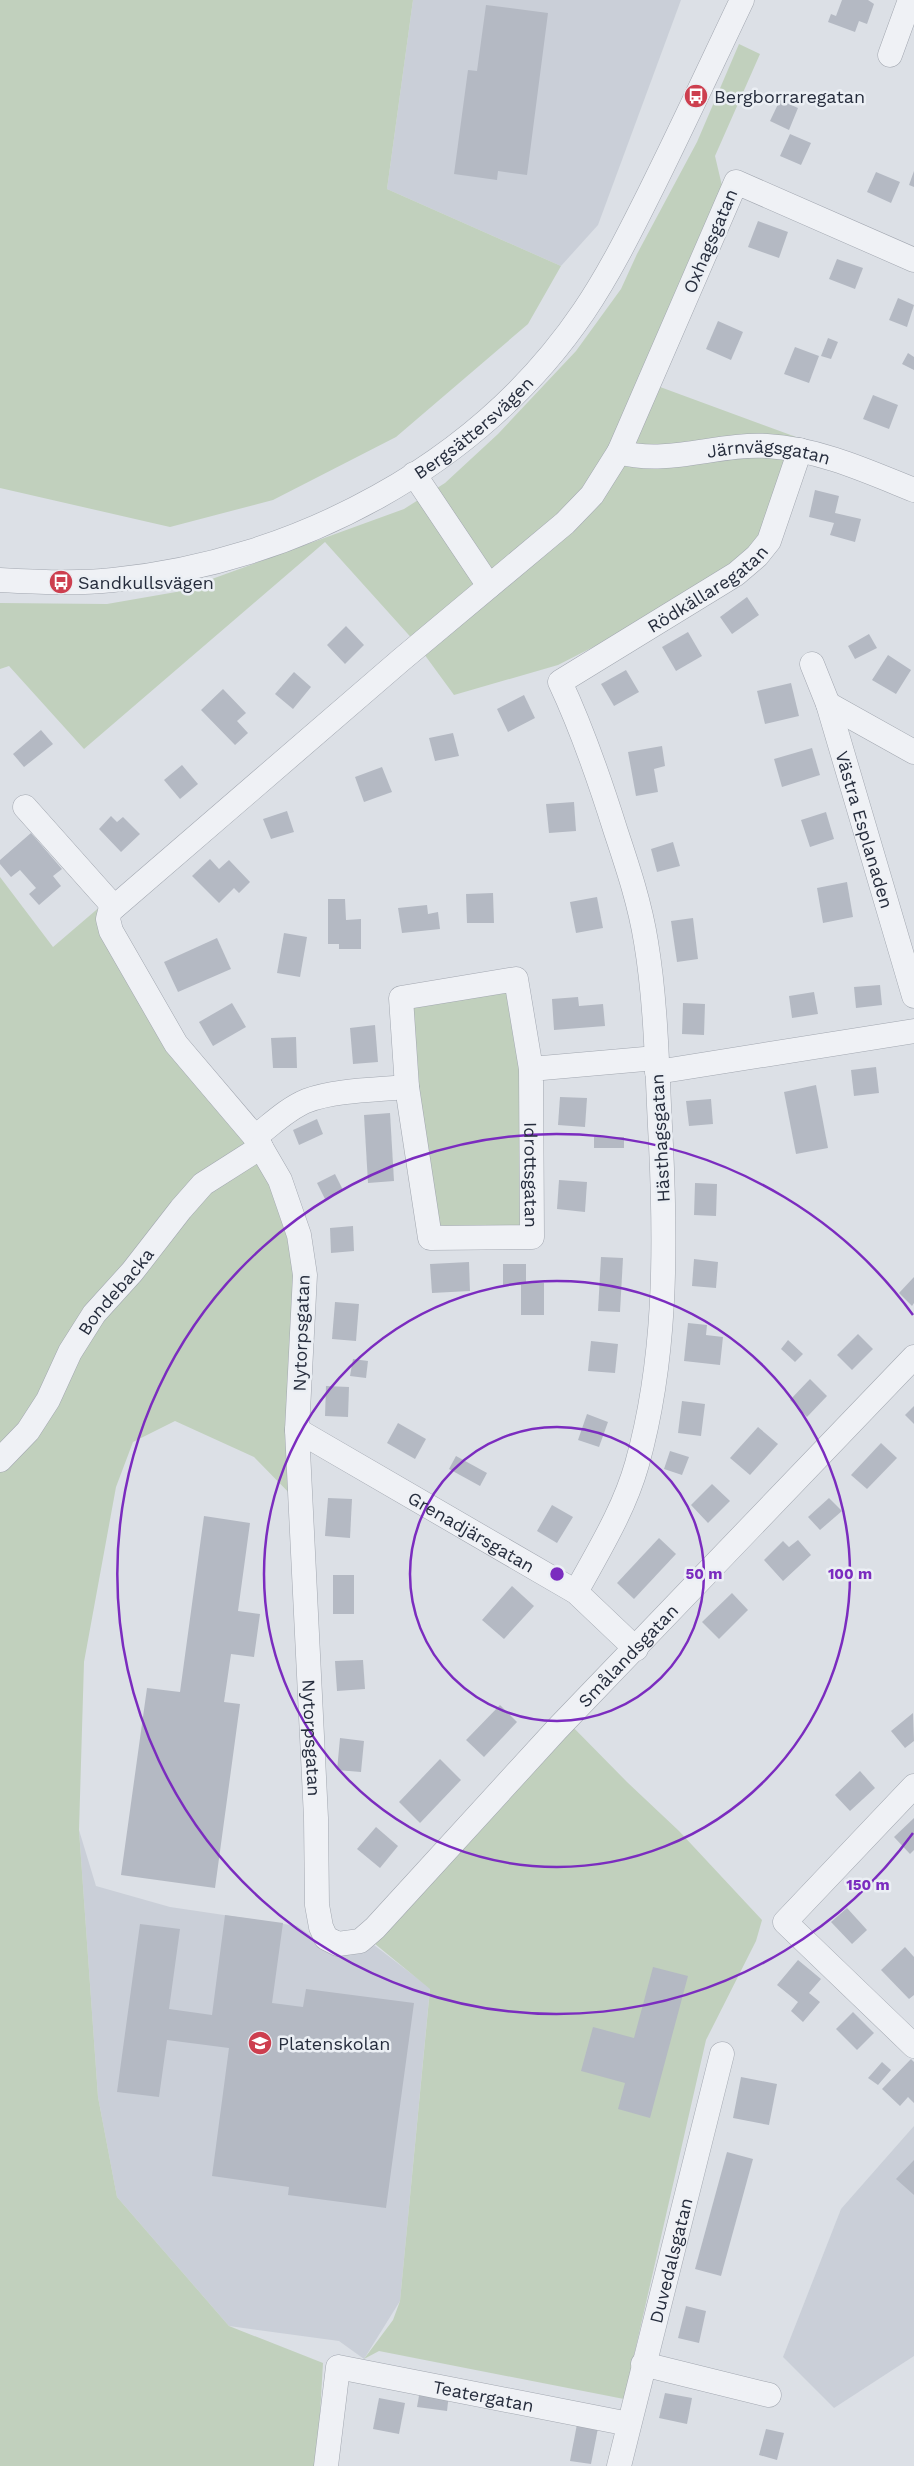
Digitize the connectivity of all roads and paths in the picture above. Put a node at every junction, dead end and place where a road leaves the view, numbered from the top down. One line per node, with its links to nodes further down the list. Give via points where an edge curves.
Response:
1 (742, 0): 7 (street, Bergsättersvägen, via 627,238 584,311 533,376 506,403)
2 (910, 0): 3 (street)
3 (890, 55)
4 (914, 260): 6 (street, Oxhagsgatan, via 736,182)
5 (800, 450): 6 (street, Järnvägsgatan, via 767,446 728,447 654,456); 8 (street, Järnvägsgatan); 12 (street, Rödkällaregatan, via 769,541 757,556 736,574)
6 (619, 452): 10 (street, via 579,510)
7 (414, 474): 9 (street, Bergsättersvägen, via 331,521 231,558 112,580); 10 (street)
8 (914, 490)
9 (0, 580)
10 (488, 586): 16 (street)
11 (812, 664): 13 (street, Västra Esplanaden)
12 (560, 682): 19 (street, Hästhagsgatan, via 596,767 634,888 652,985)
13 (828, 704): 14 (street); 17 (street, Västra Esplanaden)
14 (914, 752)
15 (25, 807): 16 (street)
16 (114, 907): 22 (street, Nytorpsgatan, via 108,919 111,931 176,1044)
17 (914, 996)
18 (914, 1030): 19 (street)
19 (657, 1065): 20 (street); 26 (street, Hästhagsgatan, via 664,1241 661,1326 648,1420 618,1518)
20 (531, 1069): 21 (street, Idrottsgatan, via 516,978 401,998); 21 (street, Idrottsgatan, via 532,1237 430,1238)
21 (407, 1087): 22 (street, via 307,1101 287,1112)
22 (258, 1142): 24 (street, Nytorpsgatan, via 280,1180 300,1235 305,1275); 25 (street, Bondebacka, via 203,1184 94,1314 70,1352 48,1400 33,1423)
23 (914, 1357): 27 (street, Smålandsgatan)
24 (297, 1430): 26 (street, Grenadjärsgatan); 29 (street, Nytorpsgatan, via 316,1818 317,1905 326,1938)
25 (0, 1460)
26 (576, 1592): 27 (street, Grenadjärsgatan)
27 (636, 1649): 29 (street, Smålandsgatan, via 557,1729 375,1928 360,1941)
28 (914, 1786): 30 (street, via 785,1922)
29 (338, 1944)
30 (914, 2046)
31 (722, 2054): 32 (street, Duvedalsgatan)
32 (643, 2364): 33 (street); 34 (street, Duvedalsgatan)
33 (769, 2395)
34 (629, 2424): 35 (street, Teatergatan, via 338,2367); 36 (street, Duvedalsgatan)
35 (326, 2466)
36 (619, 2466)

